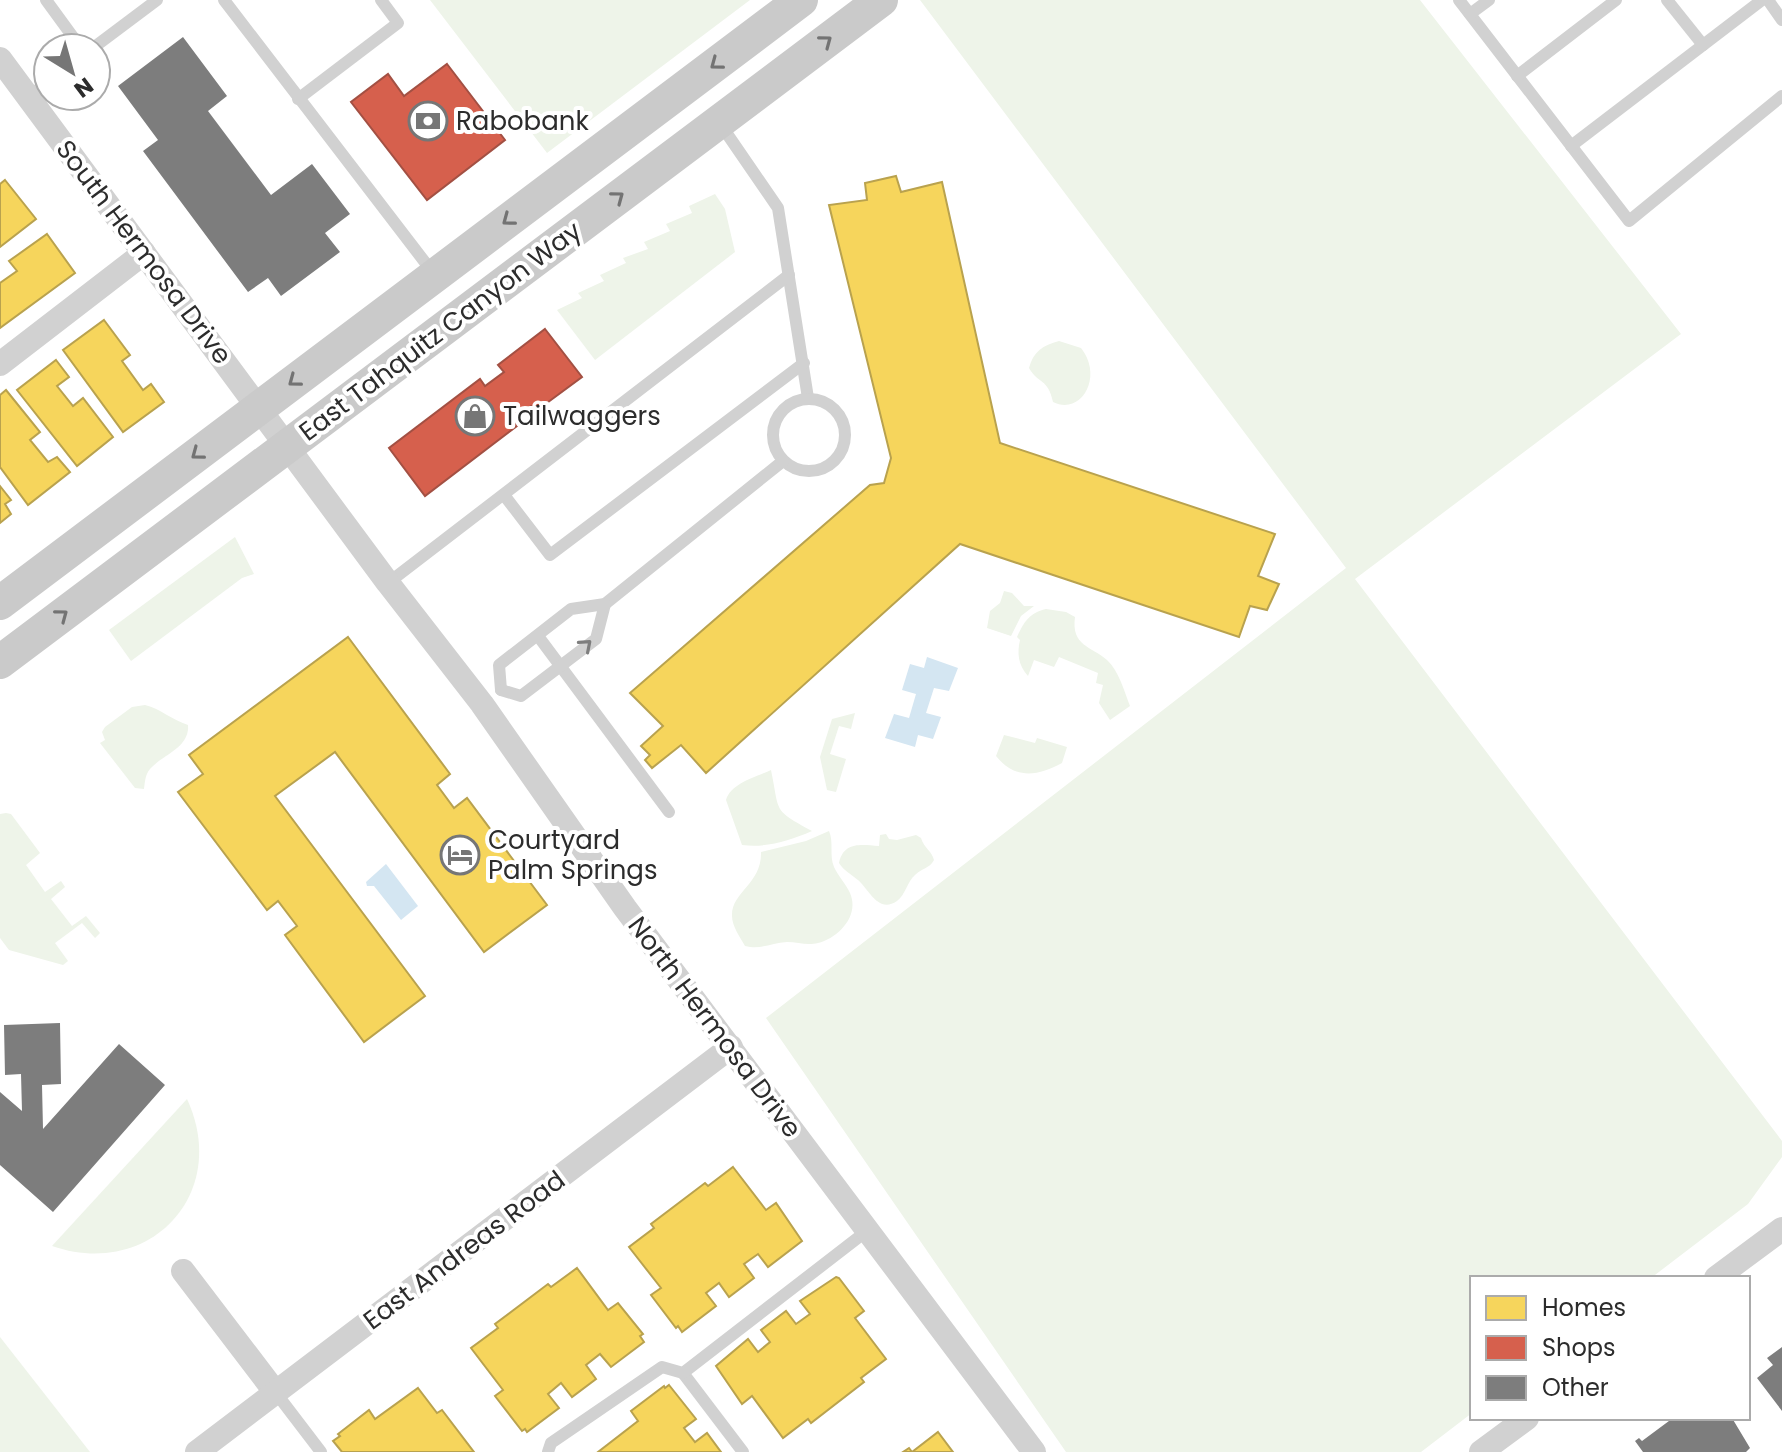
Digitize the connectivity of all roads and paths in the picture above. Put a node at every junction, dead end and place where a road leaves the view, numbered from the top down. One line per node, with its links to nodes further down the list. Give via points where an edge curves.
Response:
1 (46, 0): 14 (lane)
2 (157, 0): 15 (lane)
3 (224, 0): 22 (lane)
4 (381, 0): 22 (lane, via 398,23)
5 (801, 0): 26 (main road, East Tahquitz Canyon Way, one-way to 26)
6 (881, 0): 23 (main road, East Tahquitz Canyon Way, one-way to 6)
7 (1459, 0): 12 (lane)
8 (1489, 0): 12 (lane)
9 (1616, 0): 18 (lane)
10 (1667, 0): 16 (lane)
11 (1765, 0): 13 (lane); 16 (lane)
12 (1470, 14): 18 (lane)
13 (1782, 20)
14 (69, 32)
15 (112, 34)
16 (1703, 45): 24 (lane)
17 (0, 59): 21 (street, South Hermosa Drive)
18 (1517, 76): 24 (lane)
19 (32, 94): 21 (lane)
20 (1782, 96): 24 (lane, via 1629,221)
21 (28, 97): 25 (street, South Hermosa Drive)
22 (298, 99): 26 (lane)
23 (719, 122): 27 (lane, via 778,208); 32 (main road, East Tahquitz Canyon Way, one-way to 23)
24 (1571, 146)
25 (144, 253): 29 (street); 31 (street, South Hermosa Drive)
26 (435, 275): 31 (main road, East Tahquitz Canyon Way, one-way to 31)
27 (789, 275): 28 (lane); 34 (lane)
28 (804, 363): 30 (lane); 34 (lane, via 550,555)
29 (0, 364)
30 (808, 398): 33 (lane, via 786,407 774,427); 33 (lane, via 838,414 844,424 843,447 828,466 817,470 805,471)
31 (259, 408): 32 (street, South Hermosa Drive); 36 (main road, East Tahquitz Canyon Way, one-way to 36)
32 (287, 445): 35 (street, North Hermosa Drive); 39 (main road, East Tahquitz Canyon Way, one-way to 32)
33 (783, 461): 37 (lane)
34 (504, 495): 35 (lane)
35 (388, 583): 41 (street, North Hermosa Drive)
36 (0, 603)
37 (605, 604): 38 (lane, via 571,609); 40 (lane, one-way to 37, via 596,639)
38 (538, 636): 40 (lane); 41 (lane, via 499,665)
39 (0, 662)
40 (561, 665): 41 (lane, via 521,696); 42 (lane)
41 (492, 697): 43 (street, North Hermosa Drive, via 625,908)
42 (669, 812)
43 (731, 1047): 45 (street, North Hermosa Drive); 49 (street, East Andreas Road)
44 (1782, 1229): 47 (street)
45 (868, 1230): 48 (lane); 55 (street, North Hermosa Drive)
46 (183, 1271): 49 (street)
47 (1719, 1276)
48 (683, 1373): 53 (lane, via 662,1367 551,1443); 54 (lane)
49 (276, 1393): 51 (street, East Andreas Road); 52 (lane)
50 (1524, 1420): 56 (street)
51 (197, 1452)
52 (321, 1452)
53 (548, 1452)
54 (743, 1452)
55 (1034, 1452)
56 (1481, 1452)

